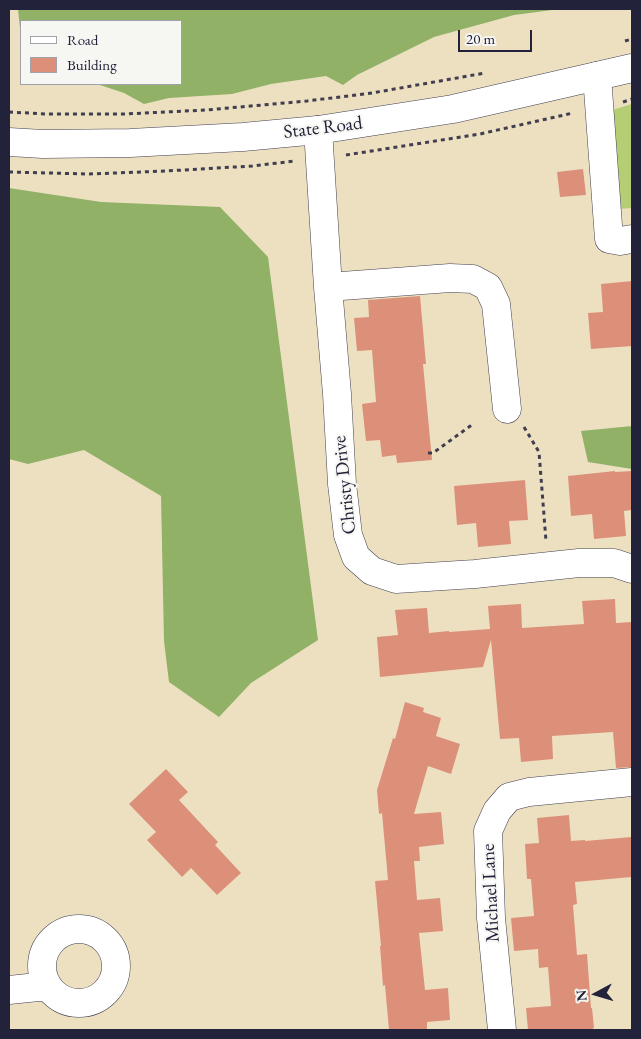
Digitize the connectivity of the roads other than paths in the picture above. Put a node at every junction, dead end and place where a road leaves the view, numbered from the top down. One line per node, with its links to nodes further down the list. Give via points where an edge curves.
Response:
1 (632, 68): 2 (street, State Road)
2 (597, 76): 3 (street, State Road, via 453,109); 5 (street, via 609,239)
3 (318, 130): 4 (street, State Road, via 130,144); 6 (street, Christy Drive)
4 (9, 142)
5 (632, 240)
6 (328, 287): 7 (street, via 473,278 488,287 496,304); 8 (street, Christy Drive, via 342,484 348,535 356,557 372,571 396,579 579,563 614,563)
7 (514, 416)
8 (632, 570)
9 (632, 782): 12 (street, Michael Lane, via 530,792 509,797 497,811 488,831 491,918)
10 (48, 986): 11 (street)
11 (9, 990)
12 (502, 1030)

